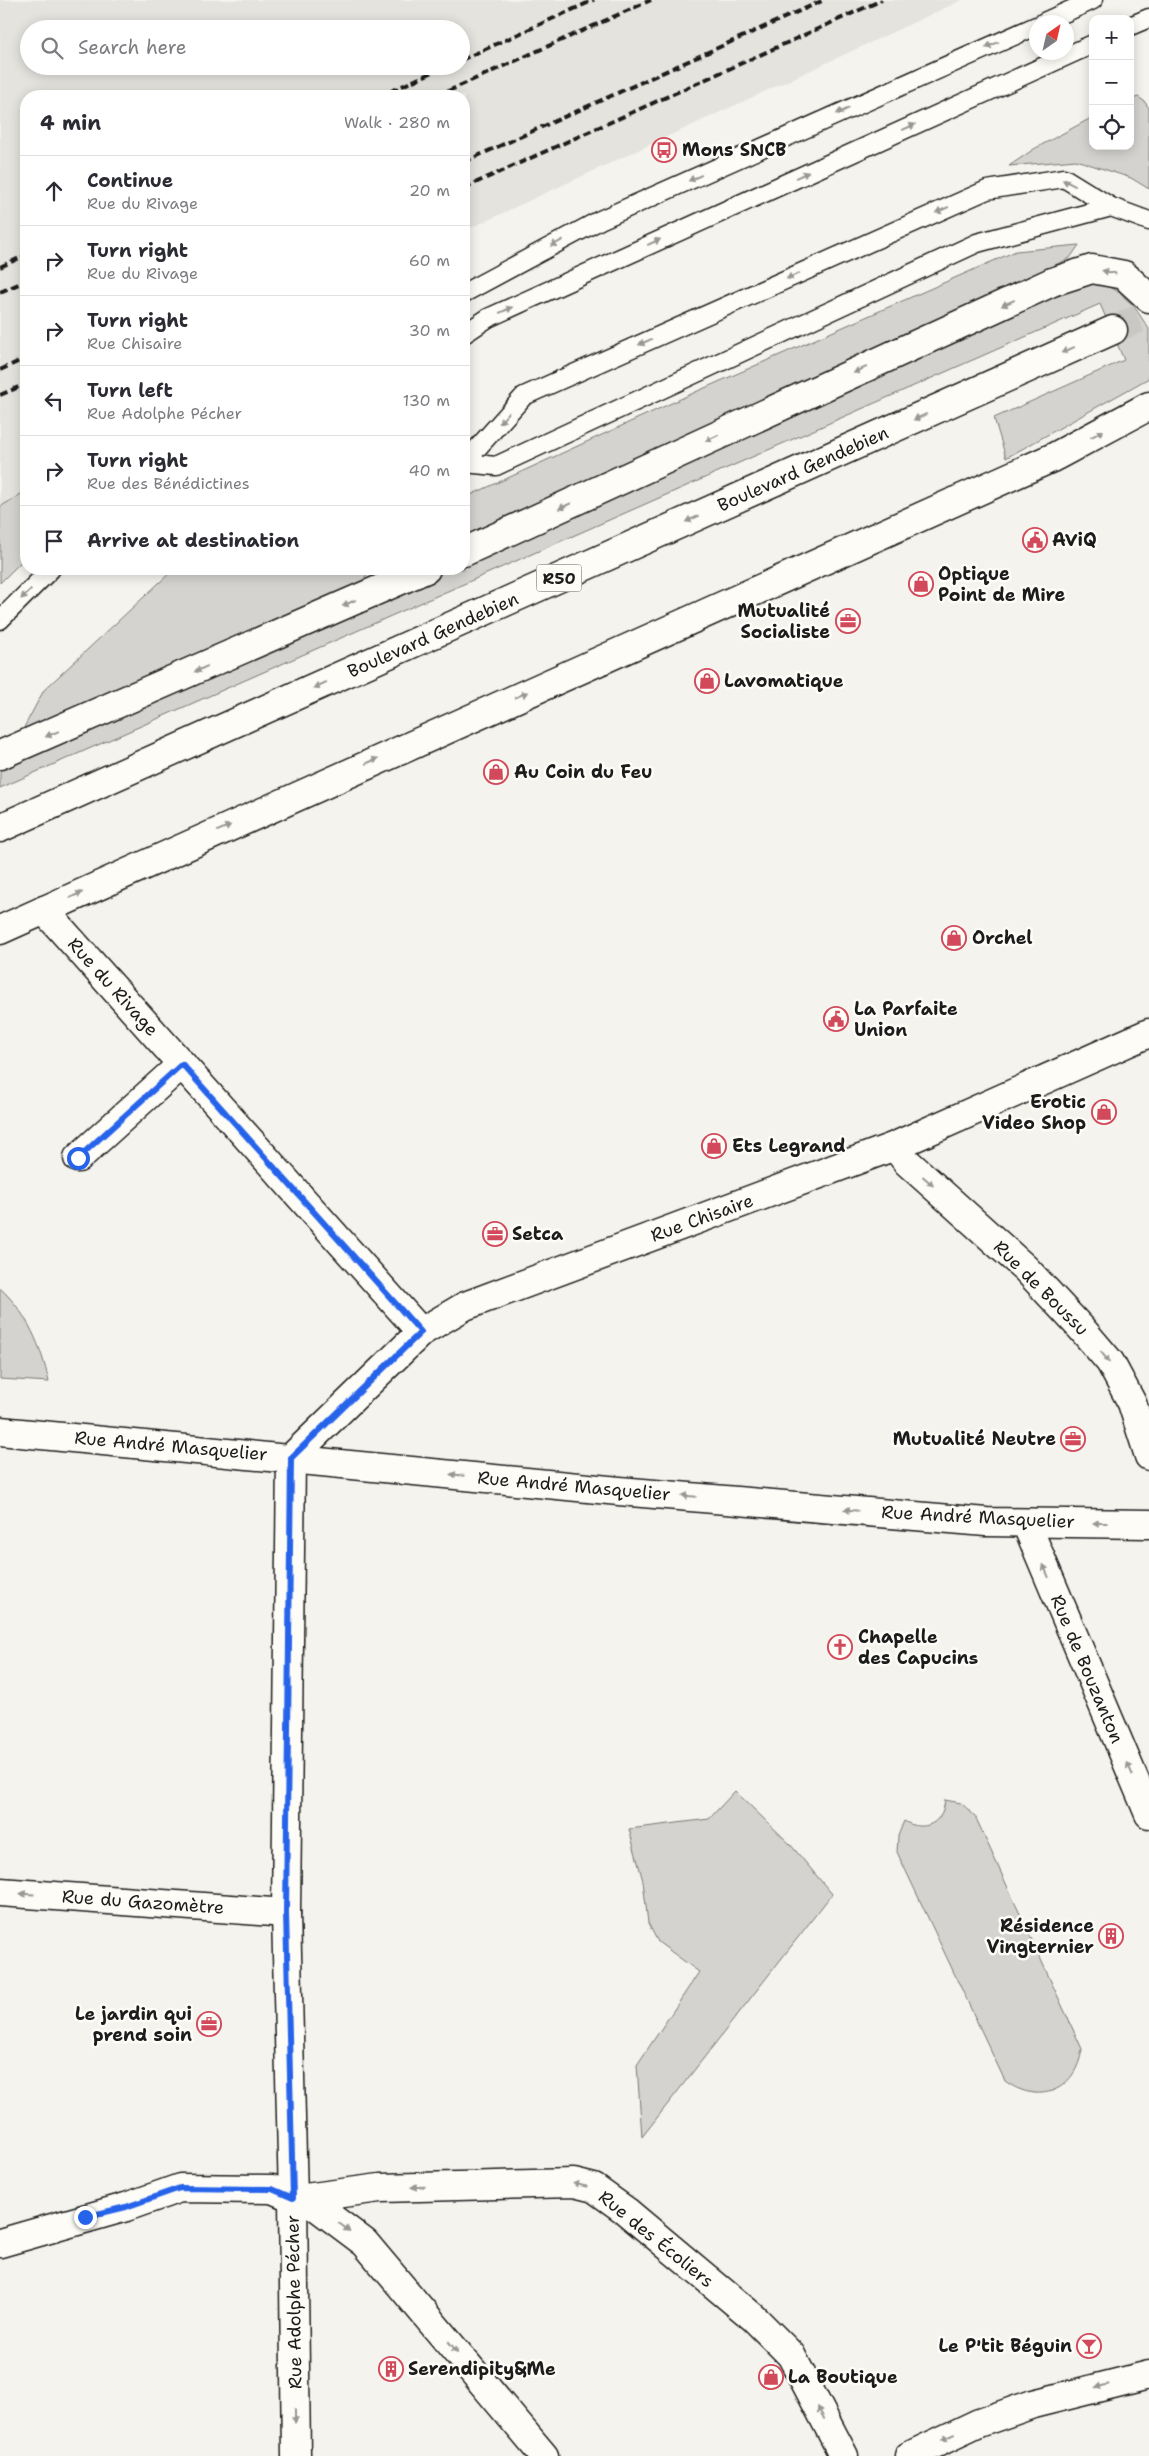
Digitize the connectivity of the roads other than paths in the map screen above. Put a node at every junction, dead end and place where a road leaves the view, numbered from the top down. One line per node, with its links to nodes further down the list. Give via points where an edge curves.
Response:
1 (1093, 0): 2 (lane)
2 (1060, 15)
3 (1149, 18): 4 (lane)
4 (1134, 24)
5 (1029, 29): 9 (lane, one-way to 9, via 600,220)
6 (1089, 46): 11 (lane, one-way to 6, via 488,318)
7 (1111, 207): 8 (lane); 14 (lane, one-way to 14, via 1064,178 986,190 524,396); 15 (lane, via 978,243 496,466)
8 (1149, 221)
9 (470, 290)
10 (1149, 298): 16 (main road, one-way to 16, via 1124,275 1092,269 1052,282)
11 (470, 330)
12 (1113, 330): 22 (main road, Boulevard Gendebien / R50, one-way to 22)
13 (1149, 406): 23 (main road, one-way to 13, via 1054,457)
14 (470, 456)
15 (470, 464)
16 (470, 549)
17 (45, 575): 20 (lane, one-way to 20)
18 (402, 575): 19 (main road)
19 (382, 580): 21 (main road, one-way to 21)
20 (0, 620)
21 (0, 755)
22 (2, 828)
23 (44, 910): 24 (main road); 26 (main road, Rue du Rivage)
24 (0, 930)
25 (1149, 1034): 27 (main road, Rue Chisaire)
26 (182, 1064): 28 (main road); 29 (main road, Rue du Rivage)
27 (895, 1146): 29 (main road, Rue Chisaire, via 465,1306); 31 (main road, Rue de Boussu, one-way to 31, via 907,1162 1026,1269 1110,1362 1132,1403)
28 (78, 1158)
29 (421, 1332): 32 (main road, Rue Chisaire)
30 (0, 1431): 32 (main road, Rue André Masquelier)
31 (1149, 1456)
32 (291, 1458): 33 (main road, Rue André Masquelier, one-way to 32, via 639,1492); 37 (main road, Rue Adolphe Pécher)
33 (1026, 1523): 34 (main road, Rue André Masquelier, one-way to 33); 35 (main road, Rue de Bouzanton, one-way to 33)
34 (1149, 1524)
35 (1149, 1814)
36 (0, 1892): 37 (main road, Rue du Gazomètre, one-way to 36)
37 (286, 1913): 38 (main road, Rue Adolphe Pécher)
38 (299, 2198): 39 (main road, via 272,2189 180,2188); 41 (main road, Rue Adolphe Pécher, one-way to 41); 42 (main road, one-way to 42, via 365,2243); 43 (main road, Rue des Écoliers, one-way to 38, via 791,2355 754,2318 594,2188 574,2183 380,2188)
39 (0, 2243)
40 (1149, 2375): 44 (main road, one-way to 44, via 1033,2404 979,2423)
41 (296, 2456)
42 (544, 2456)
43 (844, 2456)
44 (909, 2456)

